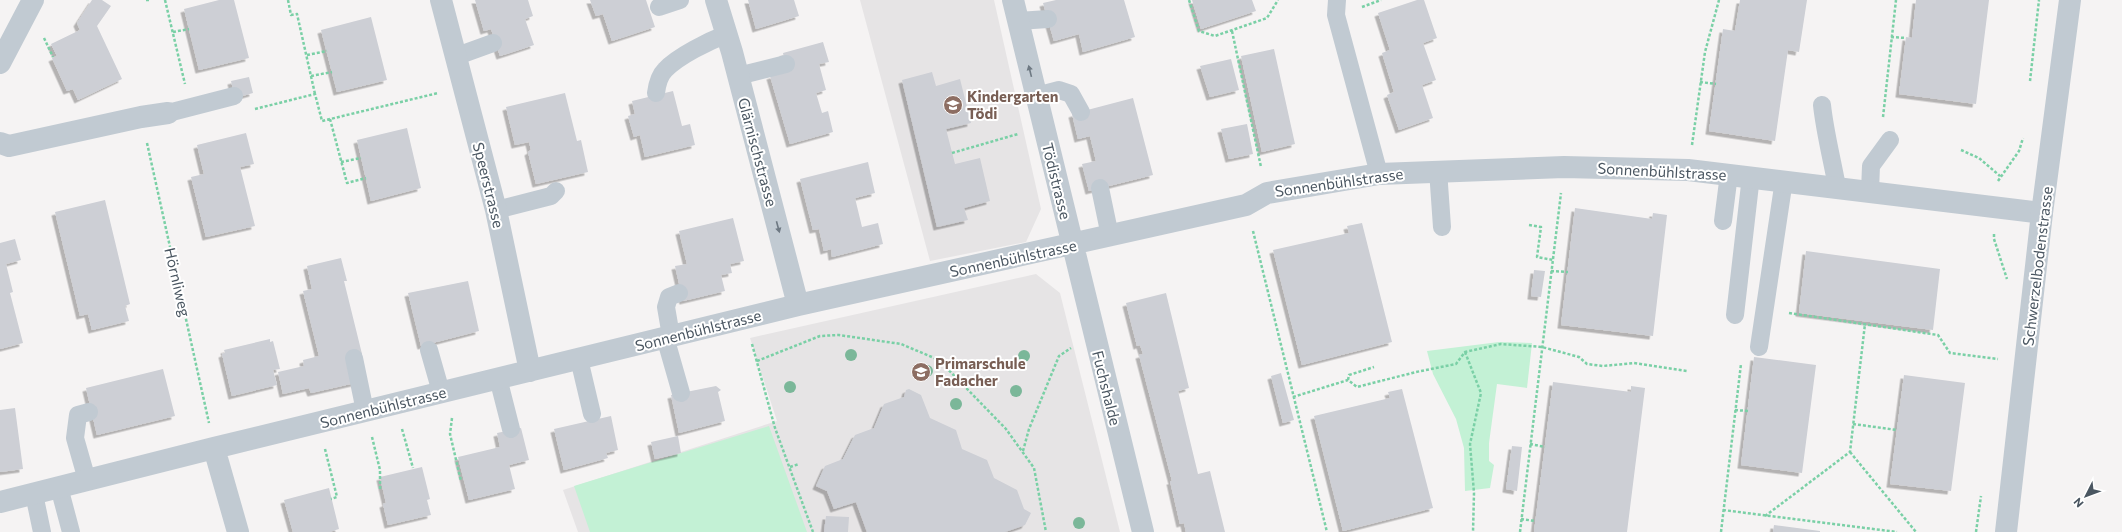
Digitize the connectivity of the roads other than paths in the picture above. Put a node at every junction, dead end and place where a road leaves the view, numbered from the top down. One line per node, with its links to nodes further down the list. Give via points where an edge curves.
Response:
1 (33, 0): 14 (street)
2 (441, 0): 13 (street, Speerstrasse)
3 (680, 0): 8 (lane)
4 (716, 0): 11 (street, Glärnischstrasse)
5 (1013, 0): 10 (street, Tödistrasse)
6 (1337, 0): 26 (lane, via 1336,15)
7 (2070, 0): 35 (street, Schwerzelbodenstrasse)
8 (658, 7)
9 (1048, 19): 10 (lane)
10 (1018, 21): 19 (street, Tödistrasse, one-way to 10)
11 (727, 34): 16 (street, Glärnischstrasse); 17 (lane, via 704,43 665,70 657,83)
12 (493, 43): 13 (lane)
13 (457, 56): 34 (street, Speerstrasse)
14 (0, 64)
15 (786, 64): 16 (lane)
16 (738, 76): 41 (street, Glärnischstrasse, one-way to 41)
17 (656, 93)
18 (234, 96): 22 (lane)
19 (1036, 96): 21 (lane, via 1059,90 1071,94); 39 (street, Tödistrasse)
20 (1822, 105): 30 (lane)
21 (1081, 112)
22 (168, 113): 24 (street, via 9,146)
23 (1890, 140): 32 (lane, via 1871,166)
24 (0, 143)
25 (1438, 170): 26 (street, Sonnenbühlstrasse); 27 (street, Sonnenbühlstrasse, via 1552,167 1688,170); 37 (lane)
26 (1379, 174): 38 (street, Sonnenbühlstrasse, via 1267,193 1246,205)
27 (1729, 174): 28 (street, Sonnenbühlstrasse); 36 (lane)
28 (1751, 176): 29 (street, Sonnenbühlstrasse); 42 (lane)
29 (1784, 180): 30 (street, Sonnenbühlstrasse); 44 (lane)
30 (1837, 187): 32 (street, Sonnenbühlstrasse)
31 (1100, 188): 38 (lane)
32 (1870, 191): 35 (street, Sonnenbühlstrasse)
33 (556, 192): 34 (lane, via 551,196)
34 (496, 210): 48 (street, Speerstrasse)
35 (2042, 213): 65 (street, Schwerzelbodenstrasse)
36 (1723, 221)
37 (1442, 227)
38 (1110, 236): 39 (street, Sonnenbühlstrasse)
39 (1072, 245): 41 (street, Sonnenbühlstrasse); 64 (street, Fuchshalde)
40 (679, 293): 43 (lane, via 669,297 666,307)
41 (798, 305): 43 (street, Sonnenbühlstrasse)
42 (1735, 315)
43 (668, 336): 47 (street, Sonnenbühlstrasse); 51 (lane)
44 (1759, 347)
45 (429, 350): 50 (lane)
46 (354, 358): 52 (lane)
47 (579, 359): 48 (street, Sonnenbühlstrasse); 54 (lane)
48 (530, 371): 49 (street, Sonnenbühlstrasse)
49 (498, 378): 50 (street, Sonnenbühlstrasse); 55 (lane)
50 (442, 392): 52 (street, Sonnenbühlstrasse)
51 (681, 393)
52 (365, 411): 56 (street, Sonnenbühlstrasse)
53 (89, 412): 57 (lane, via 78,415 75,438)
54 (592, 414)
55 (511, 429)
56 (214, 448): 57 (street, Sonnenbühlstrasse); 63 (street)
57 (87, 480): 58 (street, Sonnenbühlstrasse)
58 (59, 487): 59 (street, Sonnenbühlstrasse); 62 (lane)
59 (34, 494): 60 (street, Sonnenbühlstrasse); 61 (lane)
60 (0, 502)
61 (42, 532)
62 (71, 532)
63 (238, 532)
64 (1143, 532)
65 (2006, 532)

